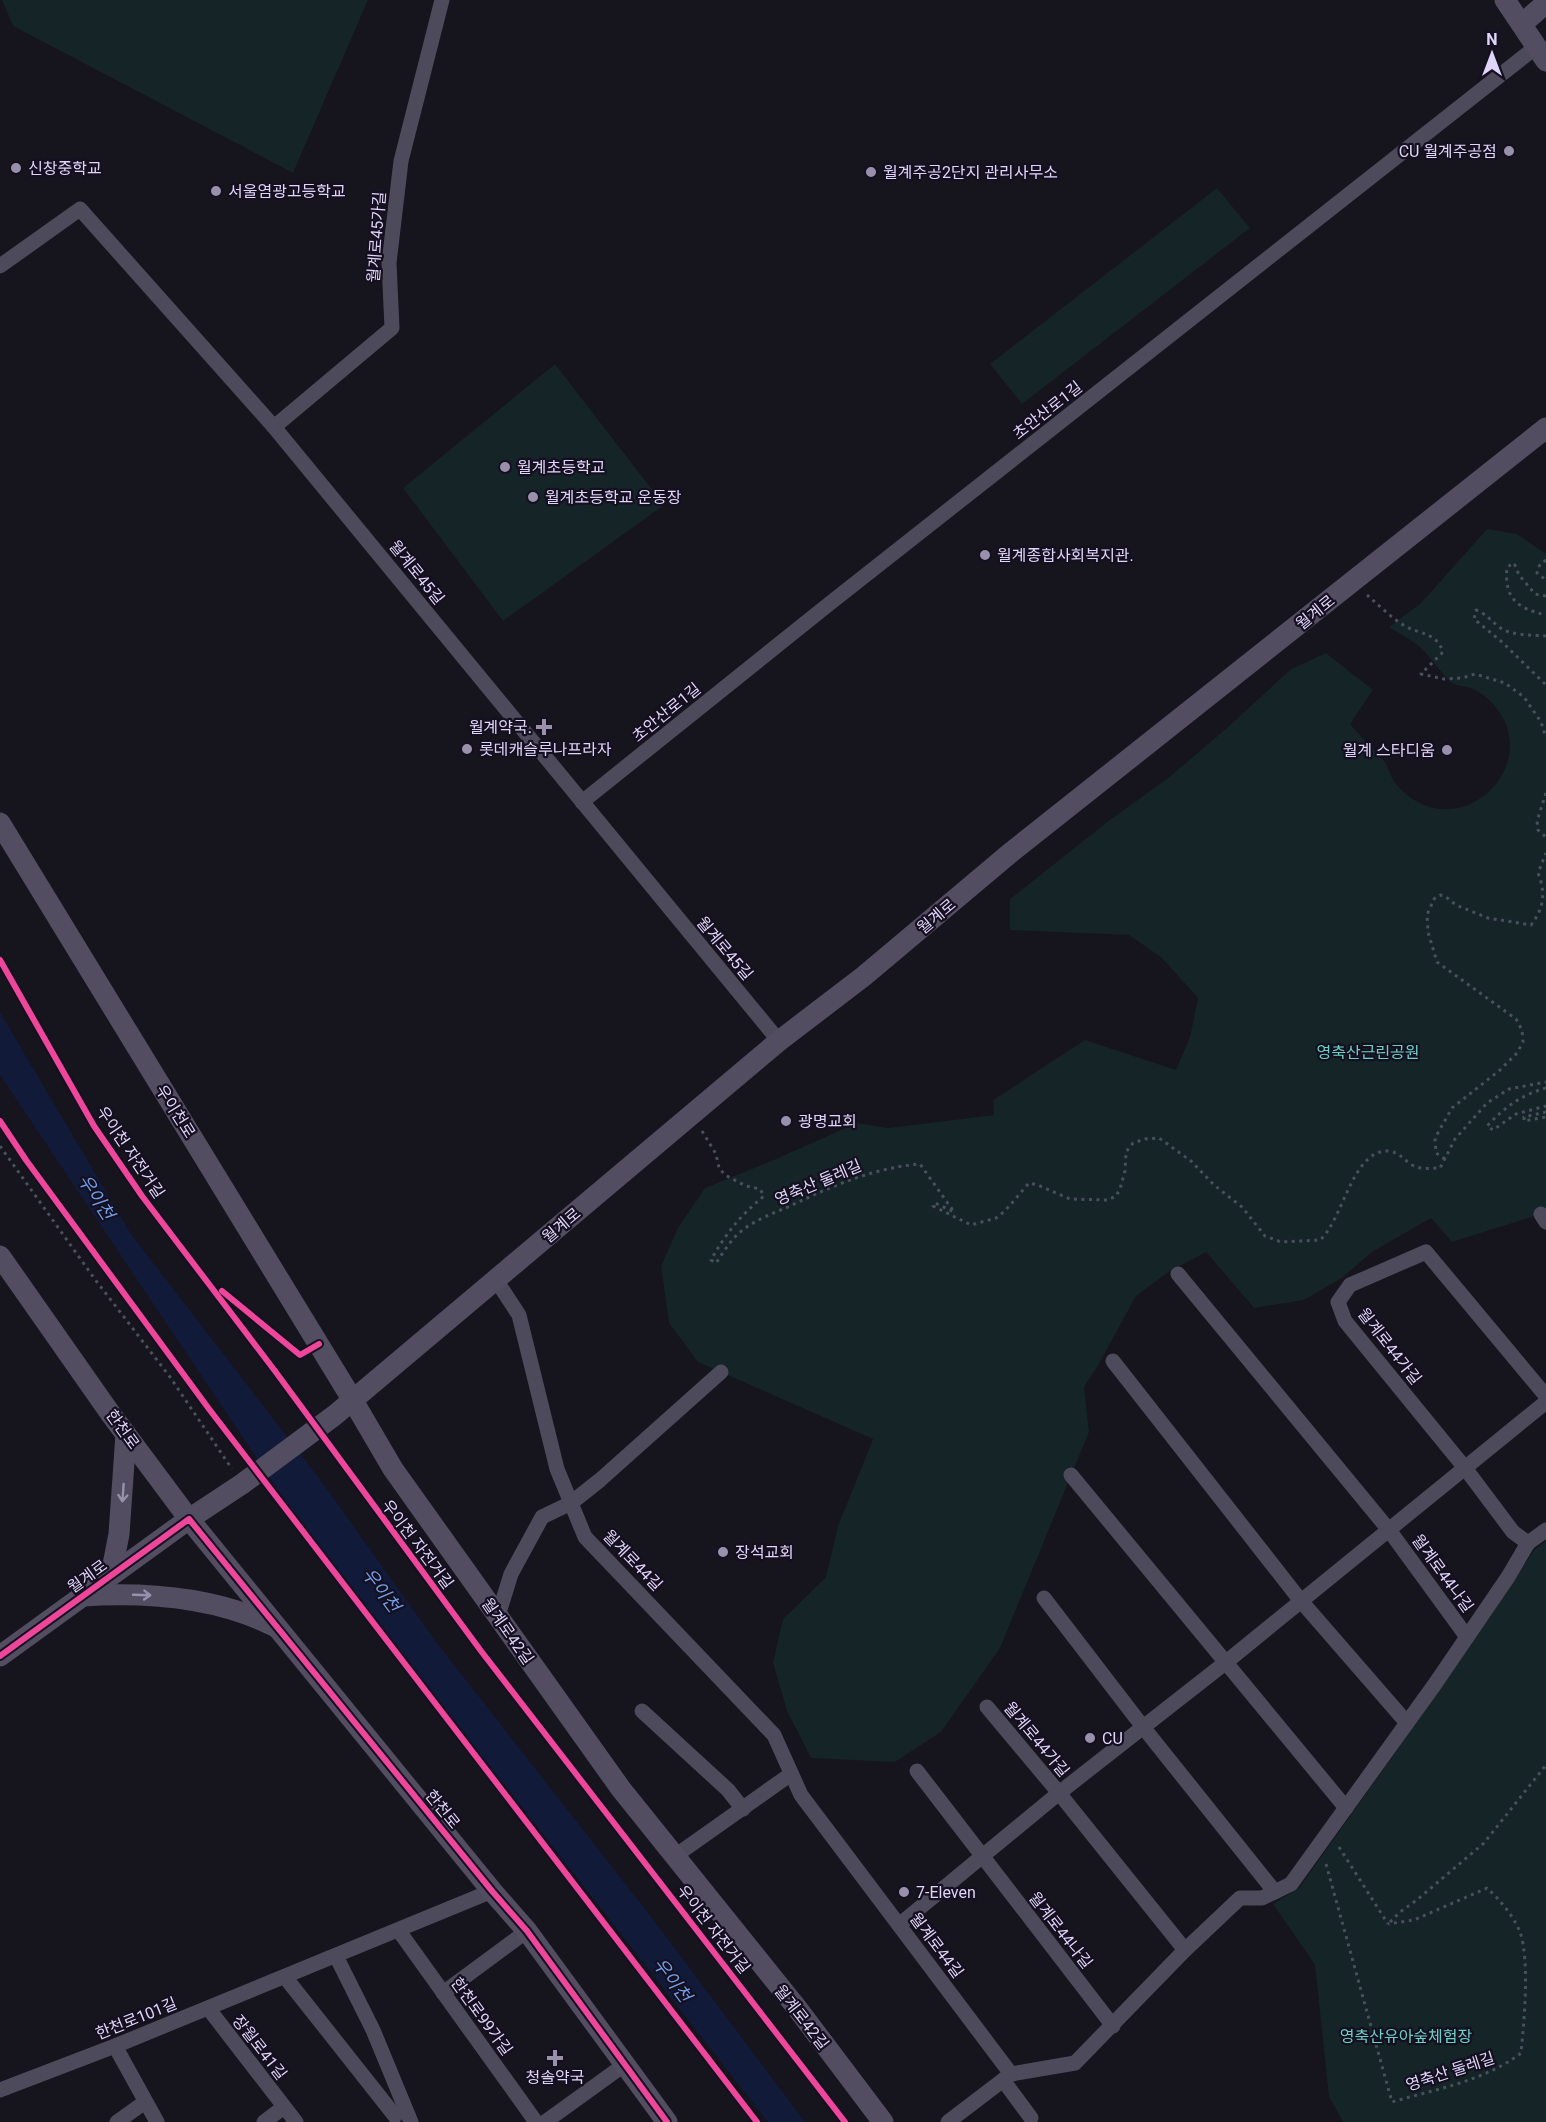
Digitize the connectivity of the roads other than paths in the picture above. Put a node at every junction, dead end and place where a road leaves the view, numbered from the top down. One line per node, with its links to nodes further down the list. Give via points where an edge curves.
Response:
1 (442, 0): 7 (street, 월계로45가길, via 401,161 389,263 392,328)
2 (1505, 0): 4 (main road)
3 (1546, 3): 4 (main road)
4 (1522, 24): 5 (main road)
5 (1541, 54): 9 (street, 초안산로1길, via 848,589)
6 (0, 267): 7 (street, 월계로45길, via 80,209)
7 (274, 427): 9 (street, 월계로45길)
8 (1546, 428): 11 (main road, 월계로)
9 (582, 802): 11 (street, 월계로45길)
10 (0, 823): 18 (main road, 우이천로)
11 (779, 1041): 14 (main road, 월계로)
12 (0, 1256): 20 (main road, 한천로)
13 (1178, 1274): 25 (street)
14 (496, 1280): 18 (main road, 월계로); 23 (street, 월계로44길, via 519,1315 557,1469)
15 (1113, 1361): 31 (street)
16 (721, 1372): 23 (street)
17 (1546, 1396): 21 (street, 월계로44가길, via 1426,1252 1350,1286 1338,1302 1346,1321)
18 (352, 1399): 24 (main road, 월계로, via 242,1484); 32 (main road, 월계로42길, via 393,1469)
19 (1546, 1402): 21 (street, 월계로44가길)
20 (126, 1434): 24 (main road, 한천로); 28 (main road, one-way to 28, via 119,1534)
21 (1465, 1468): 25 (street, 월계로44가길); 27 (street, via 1513,1532)
22 (1071, 1475): 36 (street)
23 (571, 1503): 32 (street, via 542,1517 511,1574); 42 (street, 월계로44길, via 585,1537 774,1735)
24 (189, 1519): 28 (main road, 월계로); 33 (main road, 한천로)
25 (1389, 1530): 31 (street, 월계로44가길); 34 (street, 월계로44나길)
26 (1546, 1530): 27 (street, 월계로44나길)
27 (1528, 1543): 34 (street, 월계로44나길)
28 (111, 1575): 29 (main road, 월계로)
29 (83, 1596): 33 (main road, one-way to 33, via 148,1595 192,1600); 35 (main road, 월계로)
30 (1044, 1598): 40 (street)
31 (1300, 1601): 36 (street, 월계로44가길); 39 (street)
32 (498, 1616): 46 (main road, 월계로42길, via 621,1789)
33 (278, 1628): 48 (main road, 한천로)
34 (1467, 1637): 39 (street, 월계로44나길)
35 (0, 1656)
36 (1225, 1663): 40 (street, 월계로44가길); 44 (street)
37 (987, 1707): 43 (street, 월계로44가길)
38 (642, 1711): 45 (street, via 728,1790)
39 (1407, 1723): 44 (street, 월계로44나길)
40 (1143, 1727): 43 (street, 월계로44가길); 49 (street)
41 (917, 1771): 47 (street)
42 (791, 1774): 45 (street); 50 (street, 월계로44길, via 801,1795)
43 (1059, 1793): 47 (street, 월계로44가길); 53 (street)
44 (1346, 1808): 49 (street, 월계로44나길, via 1291,1884)
45 (743, 1809): 46 (street)
46 (675, 1857): 74 (main road, 월계로42길)
47 (982, 1857): 50 (street, 월계로44가길); 58 (street, 월계로44나길)
48 (492, 1891): 51 (street, 한천로101길); 52 (main road, 한천로)
49 (1275, 1892): 53 (street, 월계로44나길, via 1262,1898 1240,1898)
50 (899, 1925): 61 (street, 월계로44길)
51 (399, 1931): 54 (street, 한천로101길); 56 (street, 한천로99가길)
52 (527, 1931): 56 (street); 60 (main road, 한천로)
53 (1185, 1950): 58 (street, 월계로44나길)
54 (336, 1956): 55 (street, 한천로101길); 65 (street, via 373,2030)
55 (285, 1977): 57 (street, 한천로101길); 65 (street)
56 (443, 1993): 71 (street, 한천로99가길)
57 (208, 2008): 59 (street, 한천로101길); 64 (street, 장월로41길)
58 (1113, 2026): 61 (street, 월계로44나길, via 1075,2063)
59 (115, 2046): 62 (street, 한천로101길); 63 (street)
60 (624, 2065): 72 (street); 73 (main road, 한천로)
61 (1007, 2077): 66 (street, 월계로44길); 75 (street)
62 (0, 2090)
63 (145, 2102): 67 (street); 68 (street)
64 (284, 2107): 69 (street); 70 (street, 장월로41길)
65 (400, 2117)
66 (1031, 2118)
67 (117, 2122)
68 (157, 2122)
69 (264, 2122)
70 (296, 2122)
71 (536, 2122)
72 (545, 2122)
73 (667, 2122)
74 (883, 2122)
75 (948, 2122)

